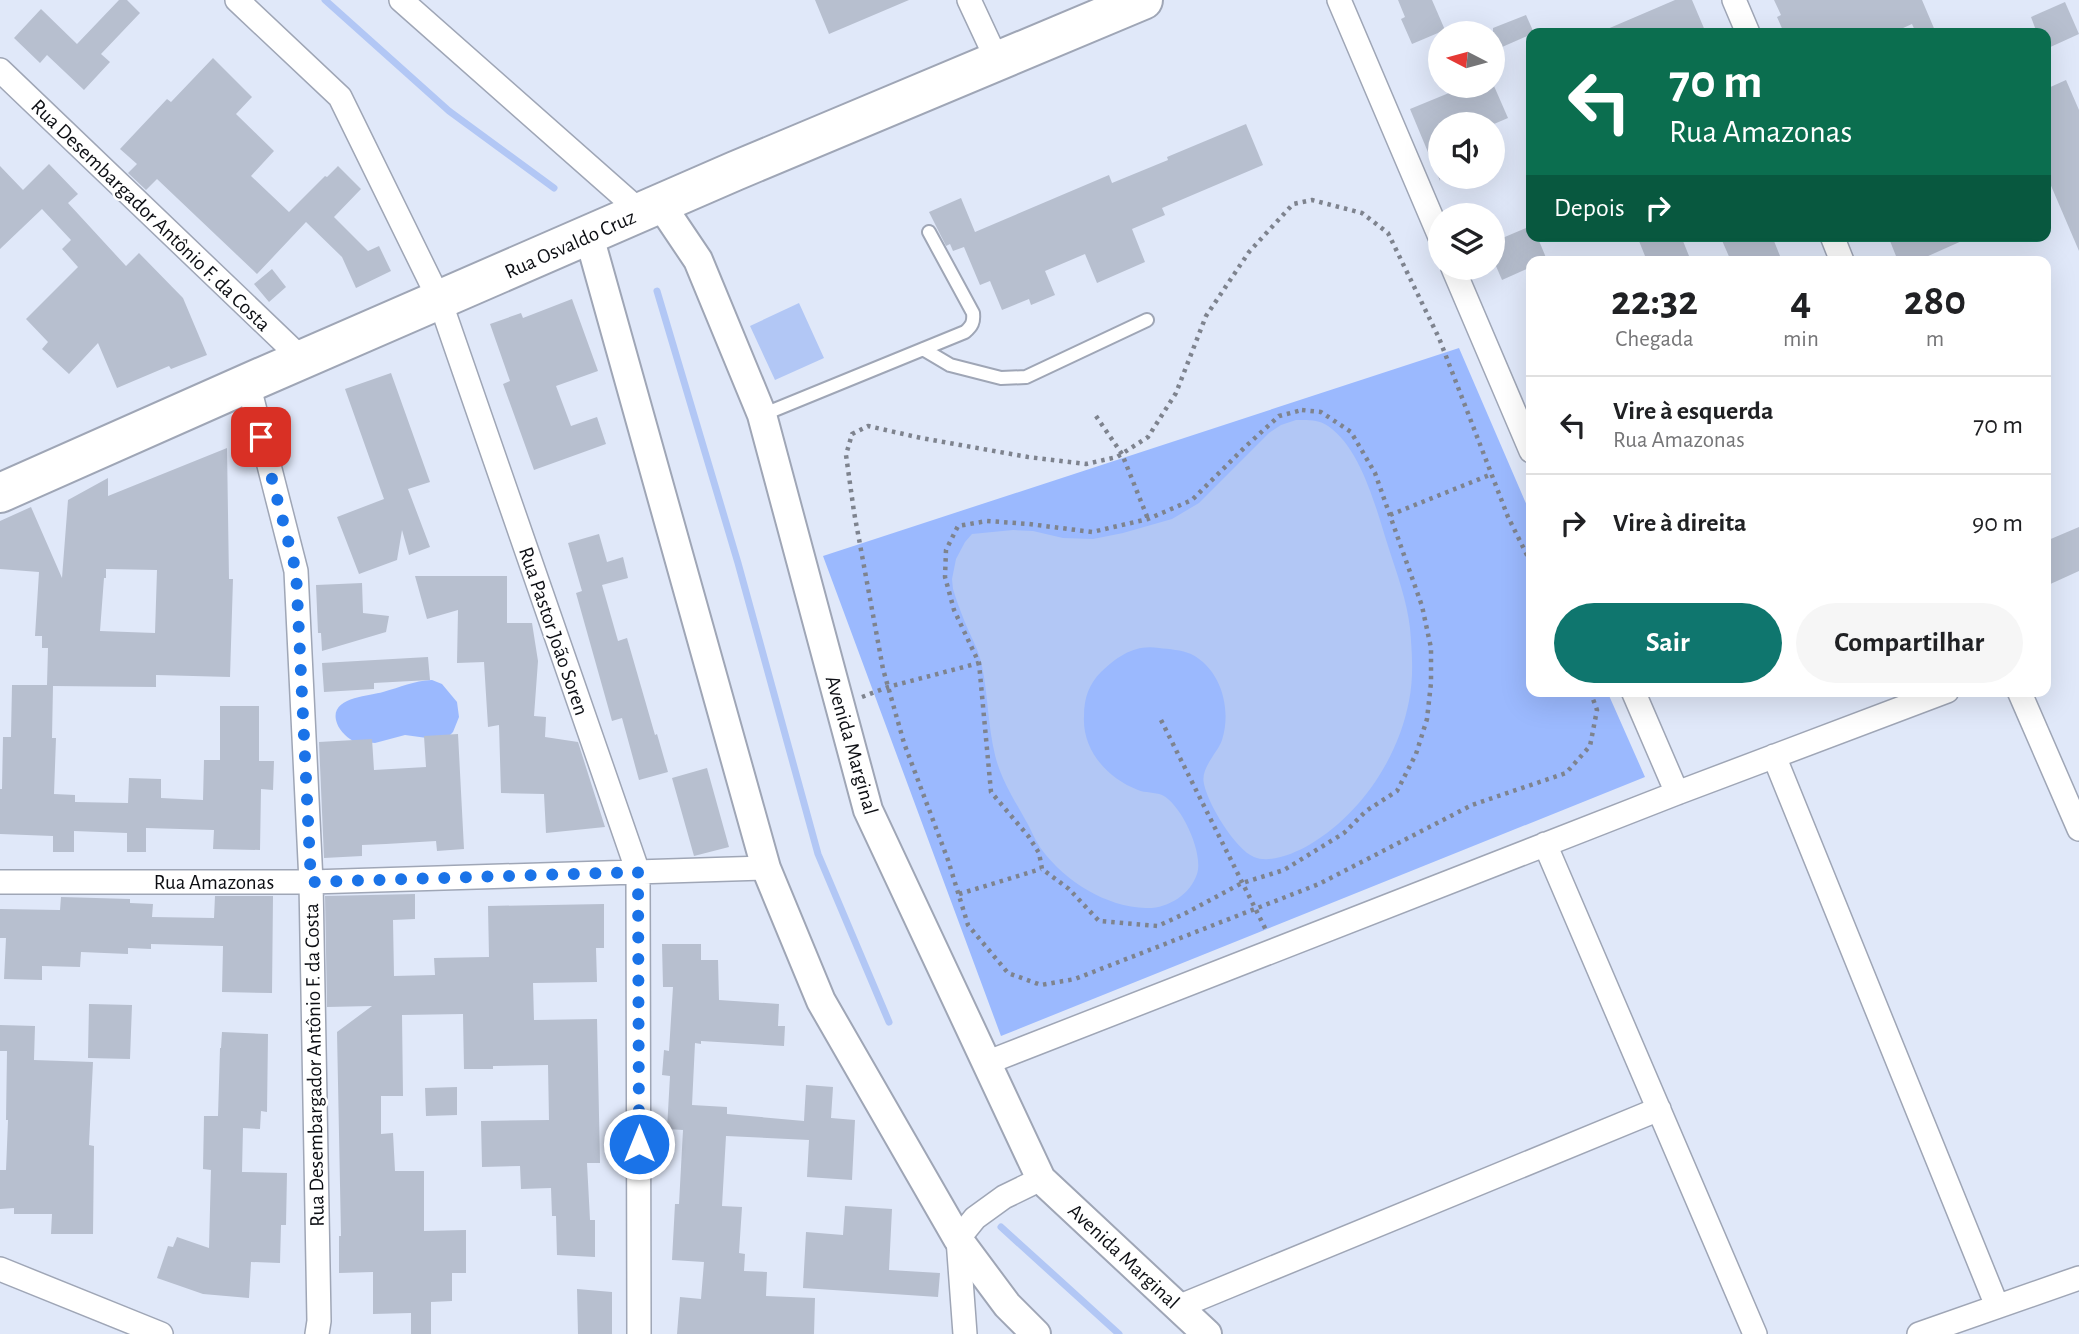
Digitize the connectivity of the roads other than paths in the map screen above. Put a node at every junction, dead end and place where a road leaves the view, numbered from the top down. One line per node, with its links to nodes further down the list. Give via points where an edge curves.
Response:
1 (237, 0): 15 (street, Rua Pastor João Soren, via 340,97)
2 (401, 0): 10 (street)
3 (969, 0): 8 (street)
4 (1143, 0): 8 (highway, Rua Osvaldo Cruz)
5 (1339, 0): 11 (street)
6 (1734, 0): 7 (street)
7 (1746, 28)
8 (997, 60): 10 (highway, Rua Osvaldo Cruz)
9 (0, 70): 18 (street, Rua Desembargador Antônio F. da Costa)
10 (651, 209): 13 (highway, Rua Osvaldo Cruz); 20 (street, Avenida Marginal, via 698,260)
11 (1428, 209)
12 (929, 232): 17 (lane, via 974,320 965,332)
13 (589, 236): 15 (highway, Rua Osvaldo Cruz); 30 (street)
14 (1458, 280): 21 (street)
15 (440, 301): 18 (highway, Rua Osvaldo Cruz); 31 (street, Rua Pastor João Soren)
16 (1147, 320): 17 (lane, via 1026,377 1001,379 950,365)
17 (923, 349): 20 (lane)
18 (303, 360): 19 (highway, Rua Osvaldo Cruz)
19 (248, 383): 22 (highway, Rua Osvaldo Cruz); 33 (street, Rua Desembargador Antônio F. da Costa, via 296,571)
20 (762, 415): 34 (street, Avenida Marginal, via 867,810)
21 (1526, 439)
22 (0, 493)
23 (1636, 697): 27 (street)
24 (1931, 697): 26 (street)
25 (2023, 697): 28 (street)
26 (1774, 756): 27 (street); 40 (street)
27 (1677, 793): 29 (street)
28 (2079, 829)
29 (1545, 844): 34 (street); 35 (street)
30 (766, 868): 31 (street, Rua Amazonas); 37 (street, via 821,1001)
31 (638, 872): 33 (street, Rua Amazonas); 44 (street, Rua Pastor João Soren)
32 (0, 882): 33 (street, Rua Amazonas)
33 (311, 882): 43 (street, Rua Desembargador Antônio F. da Costa)
34 (986, 1063): 36 (street, Avenida Marginal)
35 (1659, 1109): 41 (street); 48 (street)
36 (1041, 1180): 37 (street, via 1004,1197 975,1218); 41 (street, Avenida Marginal)
37 (958, 1239): 45 (street); 46 (street, via 1007,1305)
38 (0, 1269): 42 (street)
39 (2079, 1278): 40 (street)
40 (1997, 1306): 49 (street)
41 (1178, 1307): 47 (street, Avenida Marginal)
42 (161, 1334)
43 (317, 1334)
44 (639, 1334)
45 (965, 1334)
46 (1036, 1334)
47 (1207, 1334)
48 (1755, 1334)
49 (1919, 1334)

